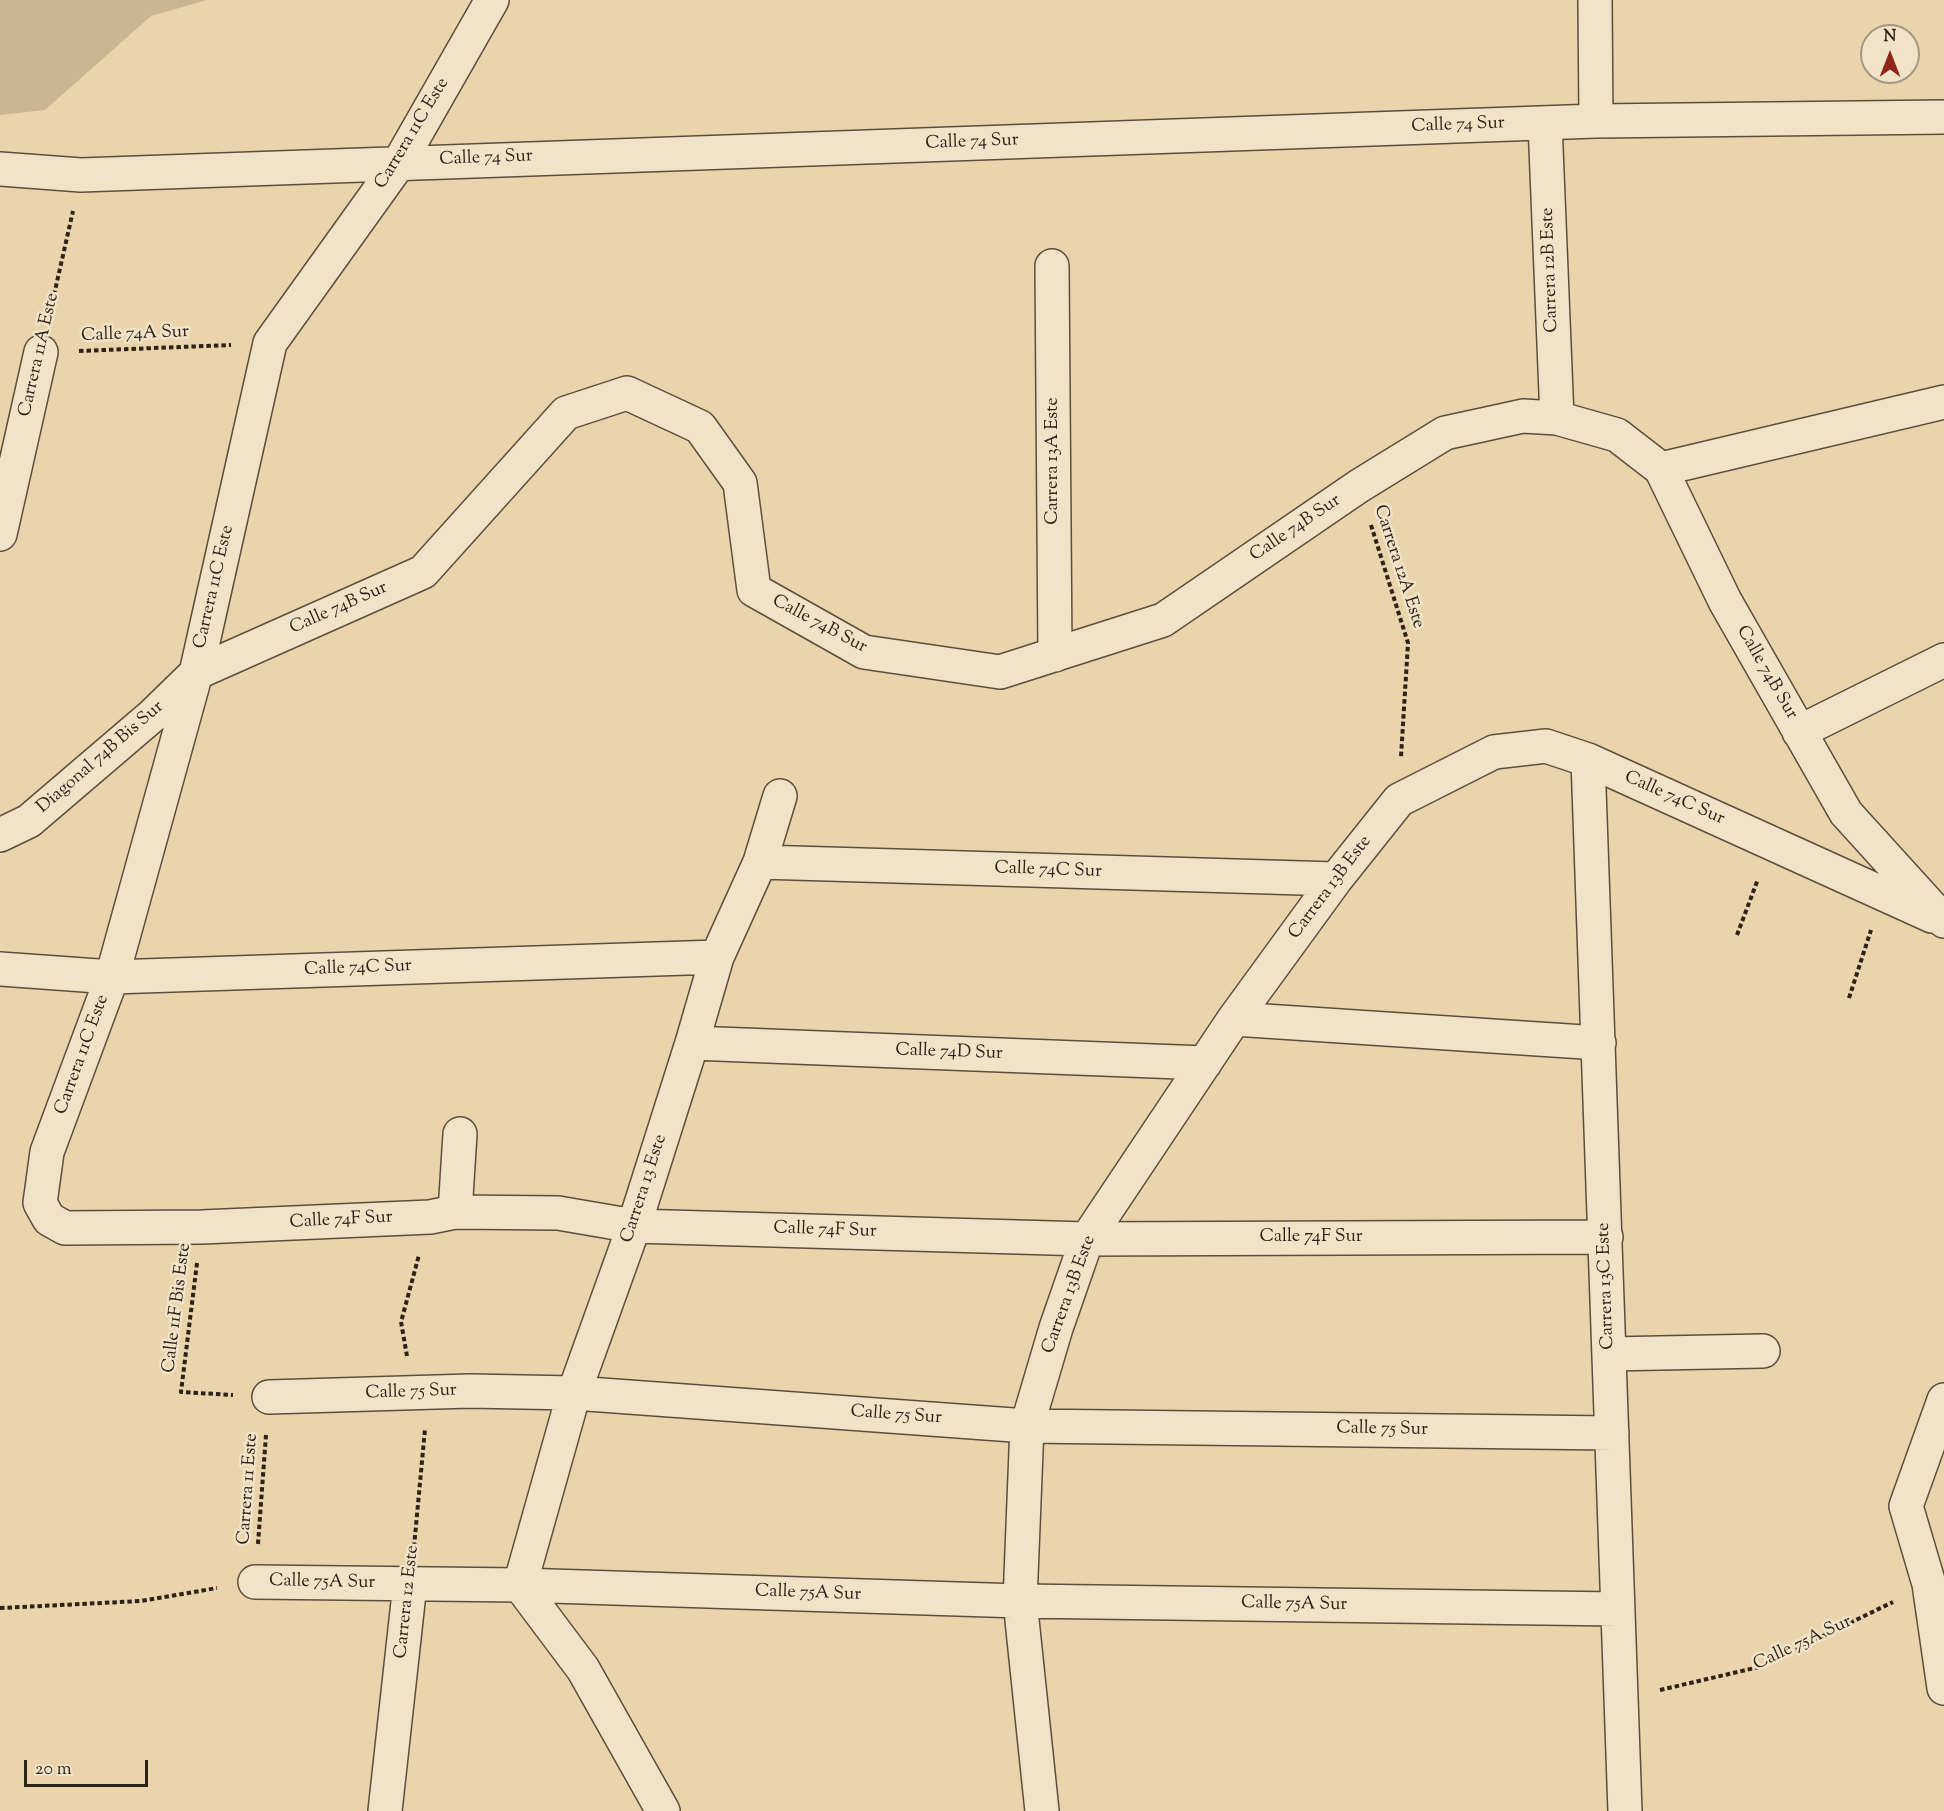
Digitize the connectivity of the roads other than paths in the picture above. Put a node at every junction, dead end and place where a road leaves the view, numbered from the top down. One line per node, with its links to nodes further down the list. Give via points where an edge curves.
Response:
1 (492, 0): 6 (street, Carrera 11C Este)
2 (1595, 0): 4 (street)
3 (1944, 117): 4 (street, Calle 74 Sur)
4 (1596, 121): 5 (street, Calle 74 Sur)
5 (1545, 123): 6 (street, Calle 74 Sur); 11 (street, Carrera 12B Este)
6 (399, 162): 7 (street, Calle 74 Sur, via 81,175); 16 (street, Carrera 11C Este, via 270,343)
7 (0, 169)
8 (1052, 266): 14 (street, Carrera 13A Este)
9 (40, 352): 13 (street, Carrera 11A Este)
10 (1944, 402): 12 (street)
11 (1557, 418): 12 (street, Calle 74B Sur, via 1617,435); 14 (street, Calle 74B Sur, via 1523,416 1446,433 1359,486 1162,620)
12 (1661, 469): 17 (street, Calle 74B Sur, via 1725,601)
13 (0, 534)
14 (1055, 655): 16 (street, Calle 74B Sur, via 1000,672 864,652 754,590 740,483 700,427 627,393 566,414 423,572)
15 (1944, 660): 17 (street, Calle 74B Sur)
16 (196, 673): 21 (street, Diagonal 74B Bis Sur, via 153,715 29,820); 27 (street, Carrera 11C Este)
17 (1800, 732): 24 (street, via 1846,813)
18 (1588, 760): 20 (street, Calle 74C Sur, via 1546,746 1494,752); 24 (street, Calle 74C Sur); 30 (street, Carrera 13C Este)
19 (780, 796): 22 (street, Carrera 13 Este)
20 (1399, 800): 23 (street, Carrera 13B Este)
21 (0, 836)
22 (760, 862): 23 (street, Calle 74C Sur); 25 (street, Carrera 13 Este)
23 (1336, 879): 28 (street, Carrera 13B Este)
24 (1944, 921)
25 (717, 957): 27 (street, Calle 74C Sur); 29 (street, Carrera 13 Este)
26 (0, 969): 27 (street, Calle 74C Sur)
27 (112, 977): 34 (street, Carrera 11C Este, via 47,1152 40,1203)
28 (1234, 1019): 30 (street); 31 (street, Carrera 13B Este)
29 (692, 1043): 31 (street, Calle 74D Sur); 35 (street, Carrera 13 Este)
30 (1599, 1043): 36 (street, Carrera 13C Este)
31 (1205, 1063): 37 (street, Carrera 13B Este)
32 (460, 1134): 33 (street)
33 (442, 1214): 34 (street, Calle 74F Sur, via 202,1227 65,1228); 35 (street, Calle 74F Sur, via 558,1213)
34 (49, 1219)
35 (634, 1226): 37 (street, Calle 74F Sur); 40 (street, Carrera 13 Este)
36 (1606, 1237): 37 (street, Calle 74F Sur); 39 (street, Carrera 13C Este)
37 (1087, 1239): 43 (street, Carrera 13B Este)
38 (1763, 1351): 39 (street)
39 (1609, 1354): 44 (street, Carrera 13C Este)
40 (574, 1393): 41 (street, Calle 75 Sur, via 470,1390); 43 (street, Calle 75 Sur); 48 (street, Carrera 13 Este)
41 (269, 1397)
42 (1944, 1400): 46 (street, via 1906,1506)
43 (1027, 1426): 44 (street, Calle 75 Sur); 49 (street, Carrera 13B Este)
44 (1612, 1432): 50 (street, Carrera 13C Este)
45 (255, 1582): 47 (street, Calle 75A Sur)
46 (1936, 1582): 51 (street)
47 (410, 1584): 48 (street, Calle 75A Sur); 52 (street, Carrera 12 Este)
48 (520, 1585): 49 (street, Calle 75A Sur); 53 (street, via 583,1669)
49 (1020, 1601): 50 (street, Calle 75A Sur); 54 (street, Carrera 13B Este)
50 (1618, 1609): 55 (street, Carrera 13C Este)
51 (1944, 1688)
52 (385, 1811)
53 (663, 1811)
54 (1042, 1811)
55 (1625, 1811)

